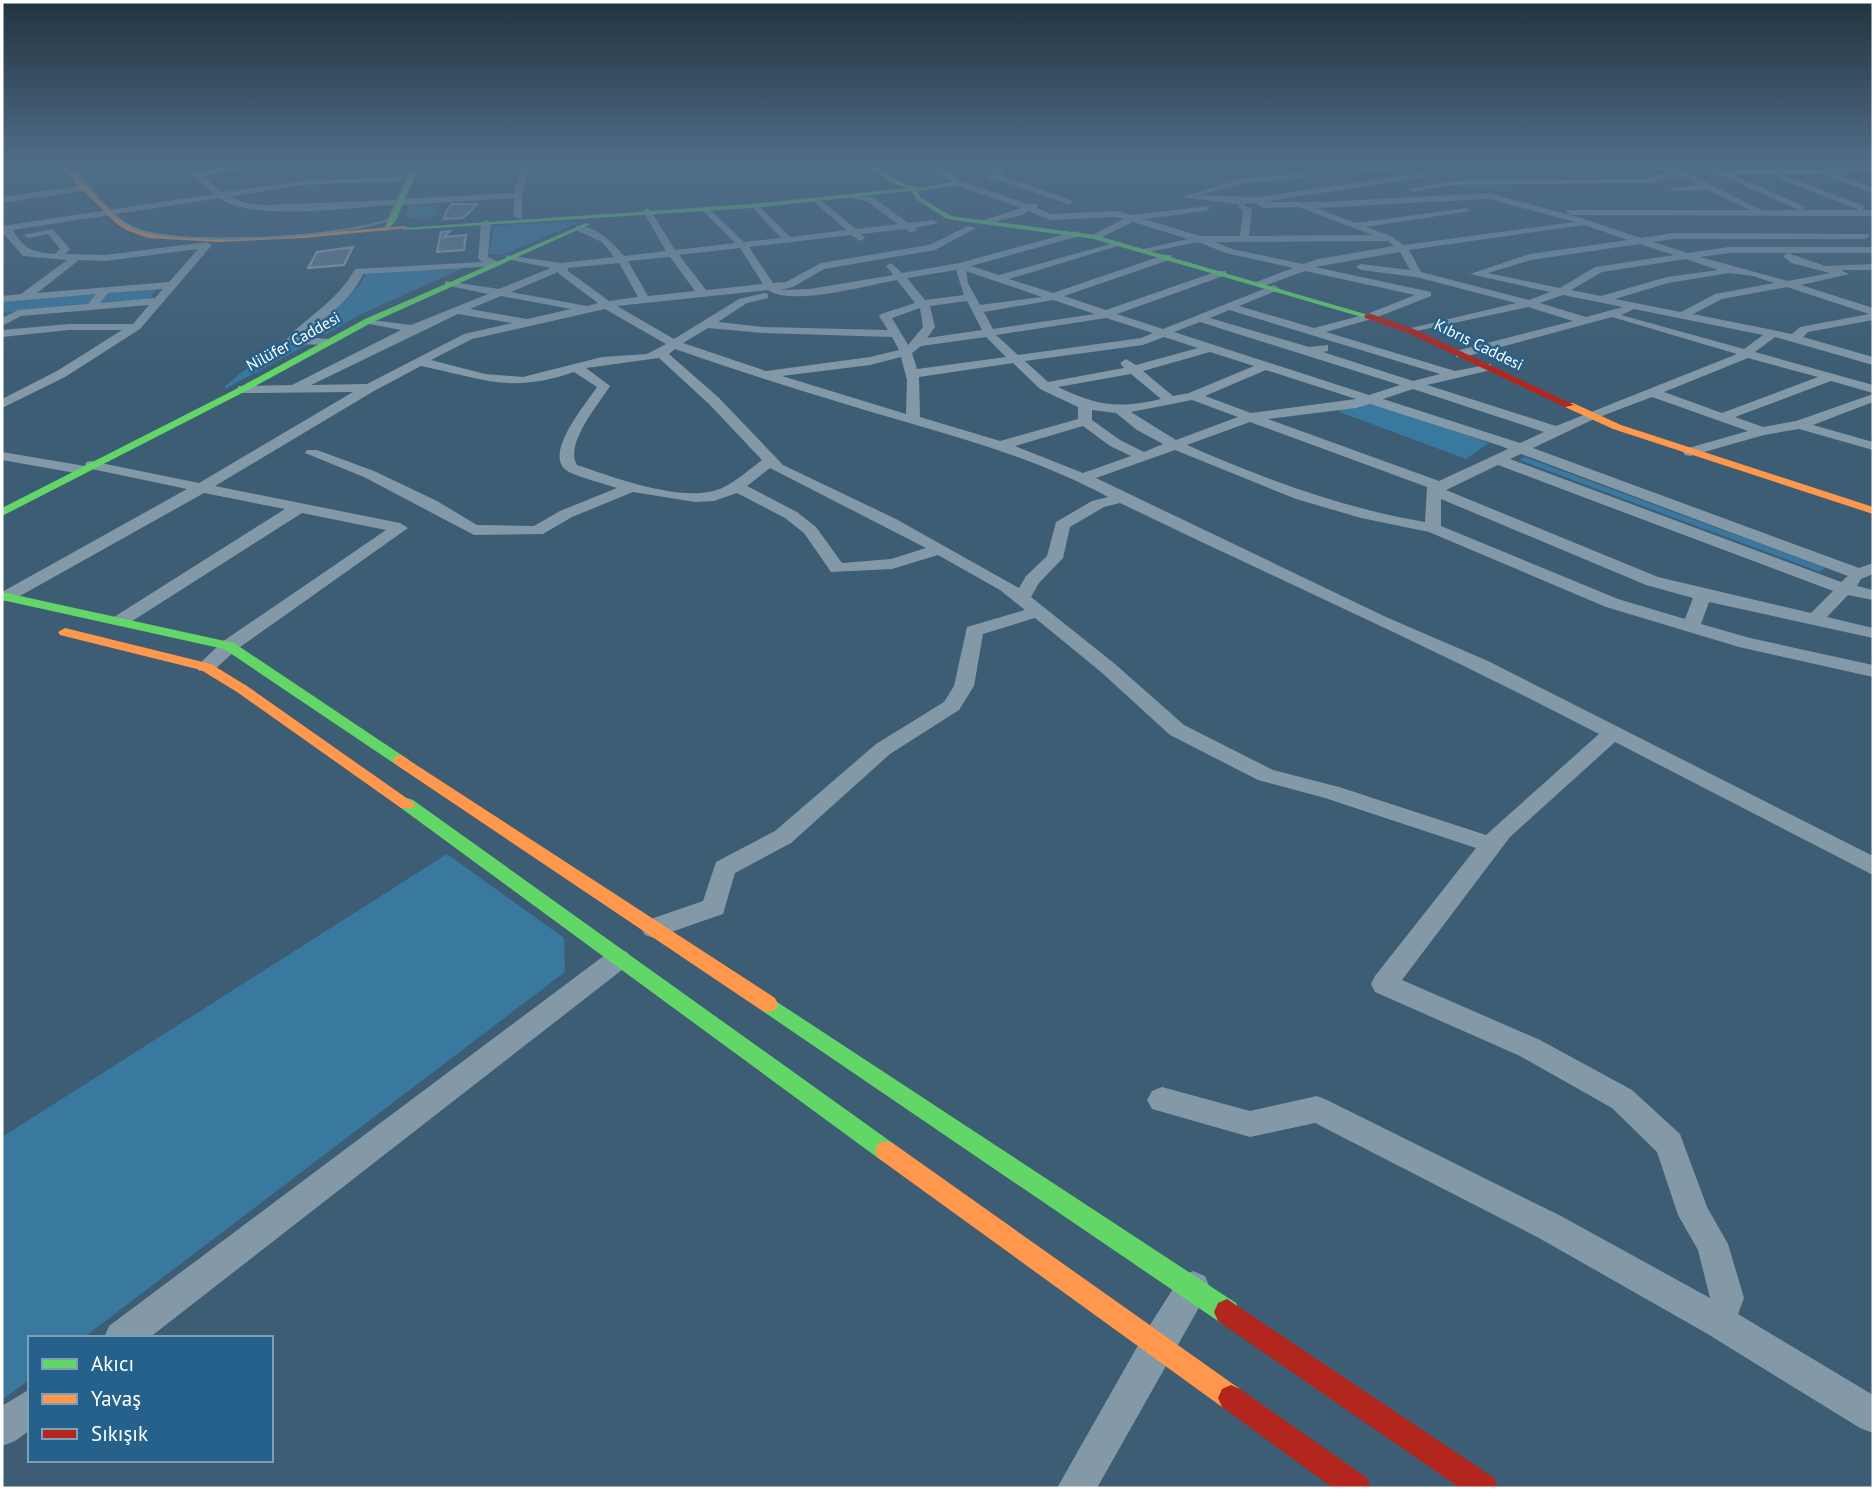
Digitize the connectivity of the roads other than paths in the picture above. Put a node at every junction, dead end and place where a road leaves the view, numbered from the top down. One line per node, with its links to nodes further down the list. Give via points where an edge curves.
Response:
1 (7, 232): 48 (street, via 27,254); 48 (street, via 50,232 65,249)
2 (136, 232): 37 (main road)
3 (168, 232): 4 (main road, via 198,236)
4 (303, 232)
5 (345, 232): 37 (main road)
6 (485, 232): 57 (street, via 483,258)
7 (571, 232): 49 (main road, Nilüfer Caddesi)
8 (587, 232): 53 (street, via 605,240)
9 (659, 232): 44 (street)
10 (729, 232): 39 (street)
11 (780, 232): 34 (street)
12 (882, 232): 23 (street)
13 (971, 232): 45 (street)
14 (1053, 232): 24 (main road, Kıbrıs Caddesi)
15 (1054, 232): 24 (main road, Kıbrıs Caddesi)
16 (1106, 232): 27 (street)
17 (1176, 232): 30 (street)
18 (1244, 232): 31 (street)
19 (1269, 232): 32 (street)
20 (1372, 232): 28 (street)
21 (1521, 232): 35 (street)
22 (1611, 232): 36 (street)
23 (854, 233): 34 (street); 46 (street)
24 (1070, 233): 27 (main road, Kıbrıs Caddesi); 45 (street)
25 (1427, 233): 35 (street)
26 (1866, 235): 36 (street, via 1672,236)
27 (1095, 237): 38 (main road, Kıbrıs Caddesi)
28 (1388, 238): 33 (street); 40 (street)
29 (928, 239): 45 (street)
30 (1199, 239): 31 (street); 42 (street); 60 (street, via 1229,251)
31 (1244, 239): 32 (street)
32 (1266, 239): 33 (street)
33 (1308, 239): 52 (street)
34 (789, 241): 39 (street)
35 (1449, 241): 40 (street)
36 (1638, 241): 47 (street); 66 (street, via 1530,257)
37 (210, 243): 51 (street); 74 (street)
38 (1118, 243): 42 (main road, Kıbrıs Caddesi); 69 (street)
39 (743, 246): 44 (street); 77 (street)
40 (1403, 247): 52 (street); 65 (street)
41 (1873, 250): 43 (street)
42 (1147, 251): 50 (main road, Kıbrıs Caddesi)
43 (1781, 251): 47 (street, via 1729,250); 54 (street)
44 (673, 254): 53 (street); 80 (street)
45 (950, 255): 46 (street); 68 (street); 69 (street); 83 (street)
46 (885, 256): 68 (street); 77 (street, via 821,266)
47 (1684, 256): 63 (street); 79 (street, via 1599,269)
48 (58, 257): 51 (street)
49 (510, 257): 57 (main road, Nilüfer Caddesi); 59 (street)
50 (1168, 257): 64 (main road, Kıbrıs Caddesi); 84 (street)
51 (75, 259): 82 (street)
52 (1333, 259): 55 (street)
53 (623, 261): 59 (street); 87 (street)
54 (1795, 261): 56 (street); 61 (street)
55 (1318, 262): 60 (street); 65 (street)
56 (1783, 263)
57 (494, 264): 71 (main road, Nilüfer Caddesi); 126 (street, via 359,271 342,297 292,340)
58 (1770, 265): 63 (street)
59 (562, 266): 78 (street); 94 (street, via 563,272)
60 (1305, 266): 75 (street); 81 (street)
61 (1819, 267): 62 (street); 67 (street)
62 (1872, 267): 67 (street)
63 (1732, 271): 73 (street); 88 (street, via 1667,280)
64 (1222, 272): 70 (street); 75 (main road, Kıbrıs Caddesi)
65 (1416, 274): 72 (street)
66 (1475, 274): 72 (street); 79 (street)
67 (1844, 274): 73 (street)
68 (897, 276): 77 (street, via 810,292); 93 (street)
69 (997, 279): 84 (street)
70 (1194, 282): 85 (street); 104 (street)
71 (449, 283): 78 (street); 110 (main road, Nilüfer Caddesi)
72 (1455, 283): 81 (street); 91 (street)
73 (1788, 284): 92 (street); 107 (street, via 1719,296)
74 (173, 285): 76 (street); 89 (street)
75 (1267, 286): 85 (street); 106 (main road, Kıbrıs Caddesi)
76 (105, 290): 82 (street); 96 (street)
77 (774, 290): 80 (street); 114 (street, via 743,301)
78 (501, 292): 98 (street); 100 (street)
79 (1560, 292): 88 (street); 91 (street)
80 (703, 294): 87 (street)
81 (1426, 294): 106 (street)
82 (24, 297): 86 (street)
83 (971, 297): 93 (street); 99 (street)
84 (1052, 297): 99 (street); 104 (street)
85 (1249, 297): 95 (street)
86 (2, 299)
87 (646, 300): 94 (street)
88 (1598, 300): 97 (street)
89 (160, 301): 96 (street); 115 (street)
90 (1873, 301): 92 (street)
91 (1531, 303): 111 (street); 124 (street)
92 (1851, 303): 101 (street)
93 (922, 304): 121 (street, via 885,316); 127 (street, via 929,327)
94 (607, 305): 98 (street); 130 (street)
95 (1228, 306): 109 (street); 118 (street)
96 (91, 307): 102 (street)
97 (1633, 307): 105 (street); 107 (street)
98 (587, 309): 113 (street)
99 (978, 309): 117 (street)
100 (460, 311): 113 (street); 116 (street)
101 (1873, 312)
102 (18, 313): 103 (street); 112 (street)
103 (2, 314)
104 (1107, 314): 117 (street); 120 (street)
105 (1609, 315): 111 (street); 133 (street)
106 (1371, 316): 118 (street); 124 (main road, Kıbrıs Caddesi)
107 (1681, 316): 122 (street)
108 (1873, 317): 125 (street, via 1804,329)
109 (1198, 318): 120 (street); 131 (street)
110 (368, 321): 116 (street); 126 (main road, Nilüfer Caddesi)
111 (1586, 321): 134 (street)
112 (2, 323)
113 (532, 323): 123 (street)
114 (707, 324): 121 (street); 130 (street)
115 (136, 327): 119 (street); 158 (street, via 61,374)
116 (413, 329): 123 (street); 149 (street)
117 (988, 332): 127 (street); 136 (street)
118 (1313, 332): 128 (street)
119 (2, 333)
120 (1163, 333): 129 (street); 136 (street, via 1143,341)
121 (895, 334): 132 (street)
122 (1772, 334): 125 (street); 133 (street)
123 (468, 336): 138 (street)
124 (1405, 337): 128 (street); 134 (main road, Kıbrıs Caddesi)
125 (1795, 338): 137 (street)
126 (326, 342): 151 (main road, Nilüfer Caddesi)
127 (918, 344): 132 (street)
128 (1352, 344): 131 (street); 144 (street)
129 (1209, 348): 139 (street); 142 (street)
130 (668, 349): 141 (street, via 642,360 603,361); 145 (street); 177 (street)
131 (1310, 351): 147 (street)
132 (906, 352): 143 (street); 145 (street)
133 (1747, 352): 146 (street); 153 (street, via 1738,360)
134 (1460, 354): 140 (main road, Kıbrıs Caddesi)
135 (1120, 357): 142 (street)
136 (1018, 361): 143 (street); 148 (street)
137 (1873, 361)
138 (422, 362): 141 (street, via 510,382); 150 (street)
139 (1265, 366): 154 (street); 156 (street)
140 (1487, 367): 144 (street); 161 (main road, Kıbrıs Caddesi)
141 (578, 369): 180 (street, via 604,386 568,441 567,460 572,468)
142 (1131, 370): 148 (street); 157 (street)
143 (911, 374): 164 (street)
144 (1453, 374): 147 (street)
145 (765, 375): 164 (street)
146 (1835, 376): 152 (street); 163 (street)
147 (1415, 384): 156 (street); 166 (street)
148 (1045, 386): 160 (street)
149 (293, 388): 150 (street); 151 (street)
150 (369, 388): 182 (street)
151 (243, 389): 178 (main road, Nilüfer Caddesi)
152 (1873, 389)
153 (1653, 393): 161 (street); 163 (street)
154 (1193, 396): 157 (street); 162 (street)
155 (1873, 398): 165 (street)
156 (1371, 399): 162 (street, via 1331,409); 171 (street)
157 (1171, 401): 159 (street)
158 (4, 402)
159 (1120, 410): 160 (street); 169 (street)
160 (1085, 413): 168 (street); 175 (street, via 1115,443)
161 (1589, 416): 166 (street); 173 (main road, Kıbrıs Caddesi)
162 (1250, 417): 169 (street); 183 (street)
163 (1723, 417): 167 (street)
164 (913, 419): 168 (street)
165 (1800, 425): 167 (street); 170 (street)
166 (1556, 431): 171 (street)
167 (1762, 431): 173 (street)
168 (1002, 445): 179 (street)
169 (1175, 445): 175 (street); 188 (street, via 1276,488 1390,522)
170 (1873, 446)
171 (1521, 449): 176 (street); 190 (street)
172 (312, 453): 180 (street, via 369,474 474,530 537,531)
173 (1690, 453): 186 (main road, Kıbrıs Caddesi)
174 (2, 456): 178 (street)
175 (1143, 457): 179 (street)
176 (1497, 459): 183 (street); 191 (street)
177 (770, 461): 181 (street); 189 (street)
178 (86, 468): 182 (street); 187 (main road, Nilüfer Caddesi)
179 (1086, 477): 184 (street)
180 (634, 486): 181 (street, via 695,498)
181 (736, 486): 189 (street, via 810,530 837,568 892,564)
182 (199, 489): 185 (street); 194 (street)
183 (1437, 489): 188 (street); 192 (street, via 1653,580)
184 (1122, 498): 195 (street, via 1098,504 1062,526 1055,558 1032,580); 204 (street, via 1481,665)
185 (298, 508): 197 (street); 201 (street, via 400,528)
186 (1873, 511)
187 (2, 513)
188 (1433, 528): 198 (street, via 1612,603)
189 (941, 549): 195 (street, via 1006,586)
190 (1866, 571): 191 (street)
191 (1844, 589): 193 (street); 196 (street)
192 (1703, 595): 196 (street); 198 (street)
193 (1873, 595)
194 (4, 597): 197 (main road)
195 (1029, 605): 205 (street, via 1177,730 1217,752 1266,775); 207 (street, via 974,631 964,686 952,706 883,750 783,837 724,868 714,907)
196 (1815, 619): 200 (street)
197 (120, 621): 201 (main road)
198 (1691, 627): 203 (street)
199 (53, 628): 202 (main road)
200 (1873, 633)
201 (229, 646): 202 (street); 207 (main road)
202 (205, 667): 208 (main road, via 457,839)
203 (1873, 671)
204 (1611, 734): 205 (street); 206 (street)
205 (1491, 845): 211 (street, via 1384,984 1530,1048 1622,1099 1669,1144 1695,1216 1713,1244 1727,1298)
206 (1873, 866)
207 (654, 928): 210 (main road)
208 (618, 959): 212 (street); 213 (main road)
209 (1162, 1100): 211 (street, via 1250,1124 1317,1109 1550,1227)
210 (1193, 1288): 213 (street); 219 (main road)
211 (1718, 1321): 215 (street)
212 (124, 1336)
213 (1157, 1345): 217 (street); 218 (main road)
214 (28, 1408): 216 (street)
215 (1873, 1415)
216 (2, 1428)
217 (1076, 1488)
218 (1357, 1488)
219 (1484, 1488)

